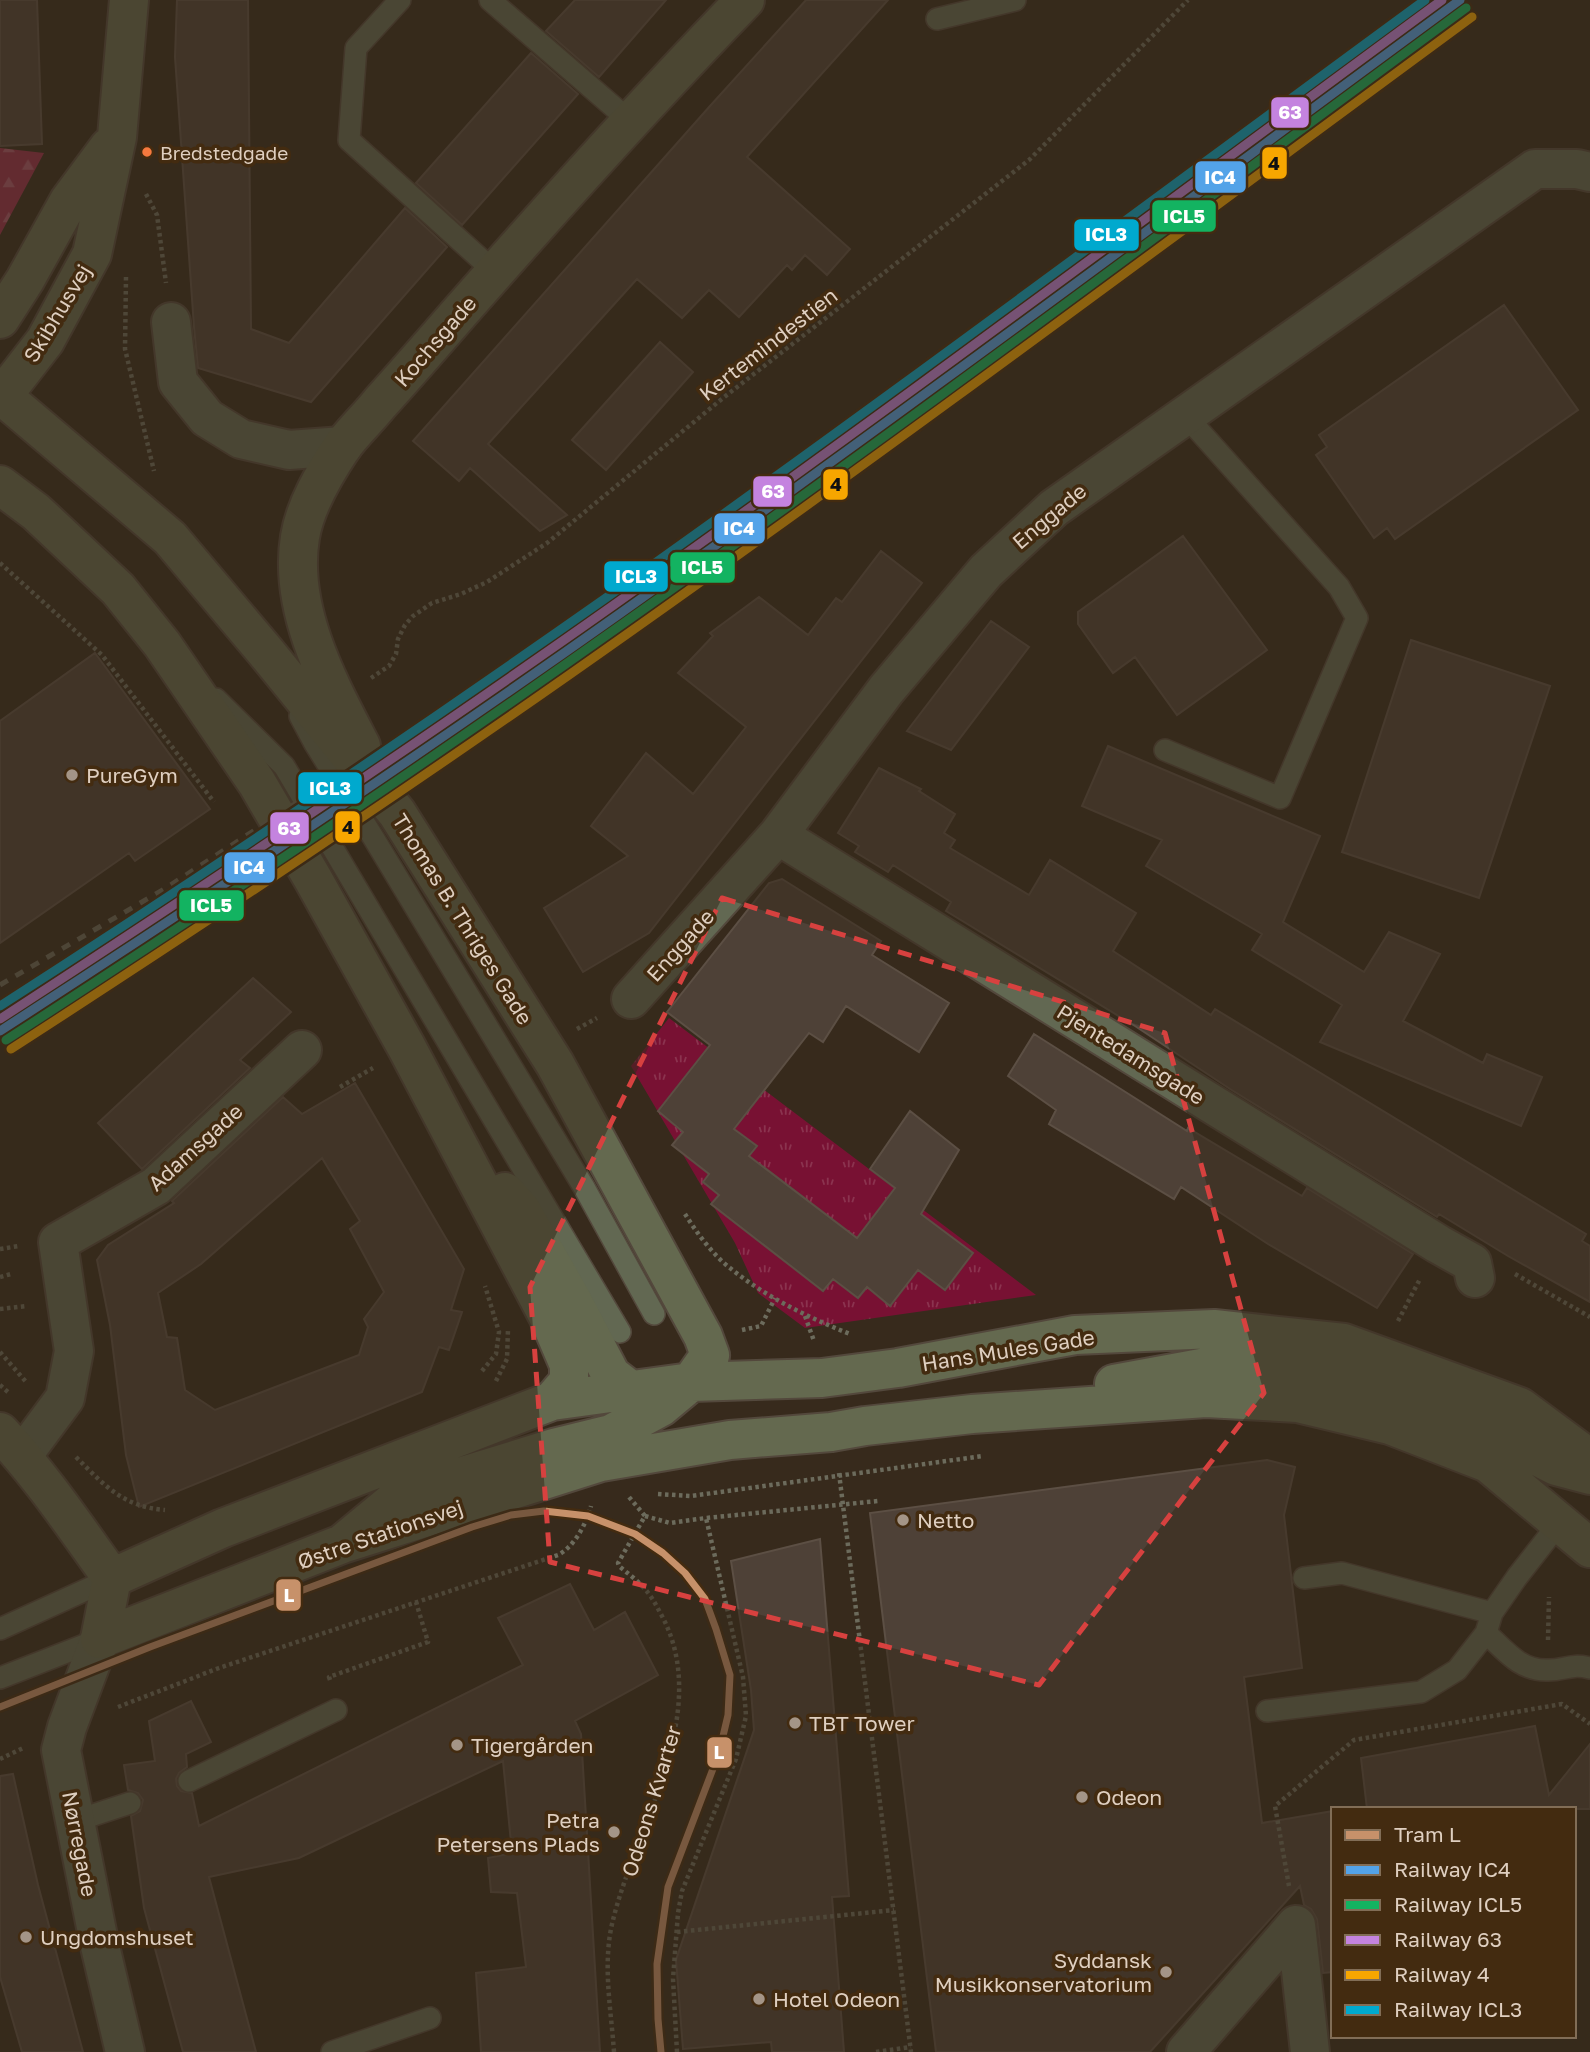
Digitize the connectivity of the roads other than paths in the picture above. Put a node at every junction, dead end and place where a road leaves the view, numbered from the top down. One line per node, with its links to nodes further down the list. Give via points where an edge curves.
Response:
1 (129, 0): 10 (street, Skibhusvej)
2 (400, 0): 12 (lane, via 356,48 349,140)
3 (490, 0): 9 (lane)
4 (730, 0): 8 (street, Kochsgade)
5 (745, 0): 8 (street, Kochsgade)
6 (1015, 0): 7 (lane)
7 (937, 19)
8 (694, 52): 9 (street, Kochsgade)
9 (631, 122): 12 (street, Kochsgade)
10 (117, 137): 13 (street, Skibhusvej, via 69,201); 15 (street, Skibhusvej, via 92,254 45,341)
11 (1583, 170): 16 (street, Enggade, via 1535,169)
12 (495, 272): 17 (street, Kochsgade)
13 (0, 319)
14 (171, 322): 17 (street, via 178,382 207,418 241,439 289,450)
15 (1, 397): 20 (street, Thomas B. Thriges Gade, via 170,538)
16 (1185, 415): 21 (lane, via 1339,587 1357,618 1280,798); 23 (street, Enggade, via 1054,508 986,571 886,690)
17 (343, 446): 22 (street, Kochsgade, via 309,506 300,537 297,570 301,602 308,633 345,715)
18 (0, 485): 19 (street, via 36,512 118,589)
19 (162, 644): 26 (street, via 257,783); 29 (lane, via 284,766)
20 (265, 651): 22 (street, Thomas B. Thriges Gade); 28 (lane, via 315,744 585,1189)
21 (1165, 750)
22 (397, 813): 30 (street, Thomas B. Thriges Gade, via 555,1064 703,1336 710,1355)
23 (778, 835): 24 (street, Enggade); 27 (street, Pjentedamsgade, via 1472,1263)
24 (631, 999)
25 (302, 1050): 35 (street, Adamsgade, via 156,1185 58,1242 75,1352 65,1398 45,1424)
26 (452, 1135): 31 (street, via 521,1210 611,1375); 32 (street, via 569,1365 569,1381)
27 (1475, 1278)
28 (654, 1314)
29 (620, 1332)
30 (691, 1382): 31 (street); 36 (street, Hans Mules Gade, via 822,1378 1075,1335 1214,1329 1344,1343 1520,1407)
31 (645, 1398): 32 (street); 34 (street); 38 (street, via 611,1433 401,1495)
32 (552, 1401): 40 (street, via 223,1528)
33 (972, 1413): 34 (street); 36 (street, via 1212,1366 1257,1366 1365,1383 1410,1397 1556,1466); 37 (street, via 1206,1398 1298,1403 1390,1425 1488,1463)
34 (730, 1440): 38 (street, Østre Stationsvej, via 601,1462)
35 (11, 1444): 40 (street, Adamsgade)
36 (1584, 1459): 37 (street)
37 (1580, 1516): 39 (street); 42 (lane, via 1517,1577)
38 (342, 1544): 45 (street, Østre Stationsvej)
39 (1590, 1548)
40 (112, 1578): 43 (lane); 45 (street)
41 (1304, 1578): 42 (lane, via 1342,1573)
42 (1492, 1613): 44 (lane)
43 (0, 1629)
44 (1486, 1633): 46 (lane, via 1522,1666 1547,1670 1576,1664); 49 (lane, via 1457,1670 1420,1692)
45 (100, 1639): 47 (lane, Østre Stationsvej); 52 (street, Nørregade, via 61,1750)
46 (1590, 1668)
47 (0, 1678)
48 (336, 1710): 50 (lane)
49 (1267, 1711)
50 (189, 1781)
51 (130, 1803): 52 (lane)
52 (75, 1821): 55 (street, Nørregade)
53 (430, 2018): 56 (lane)
54 (1205, 2045): 57 (street, via 1296,1925)
55 (125, 2052)
56 (332, 2052)
57 (1310, 2052)

